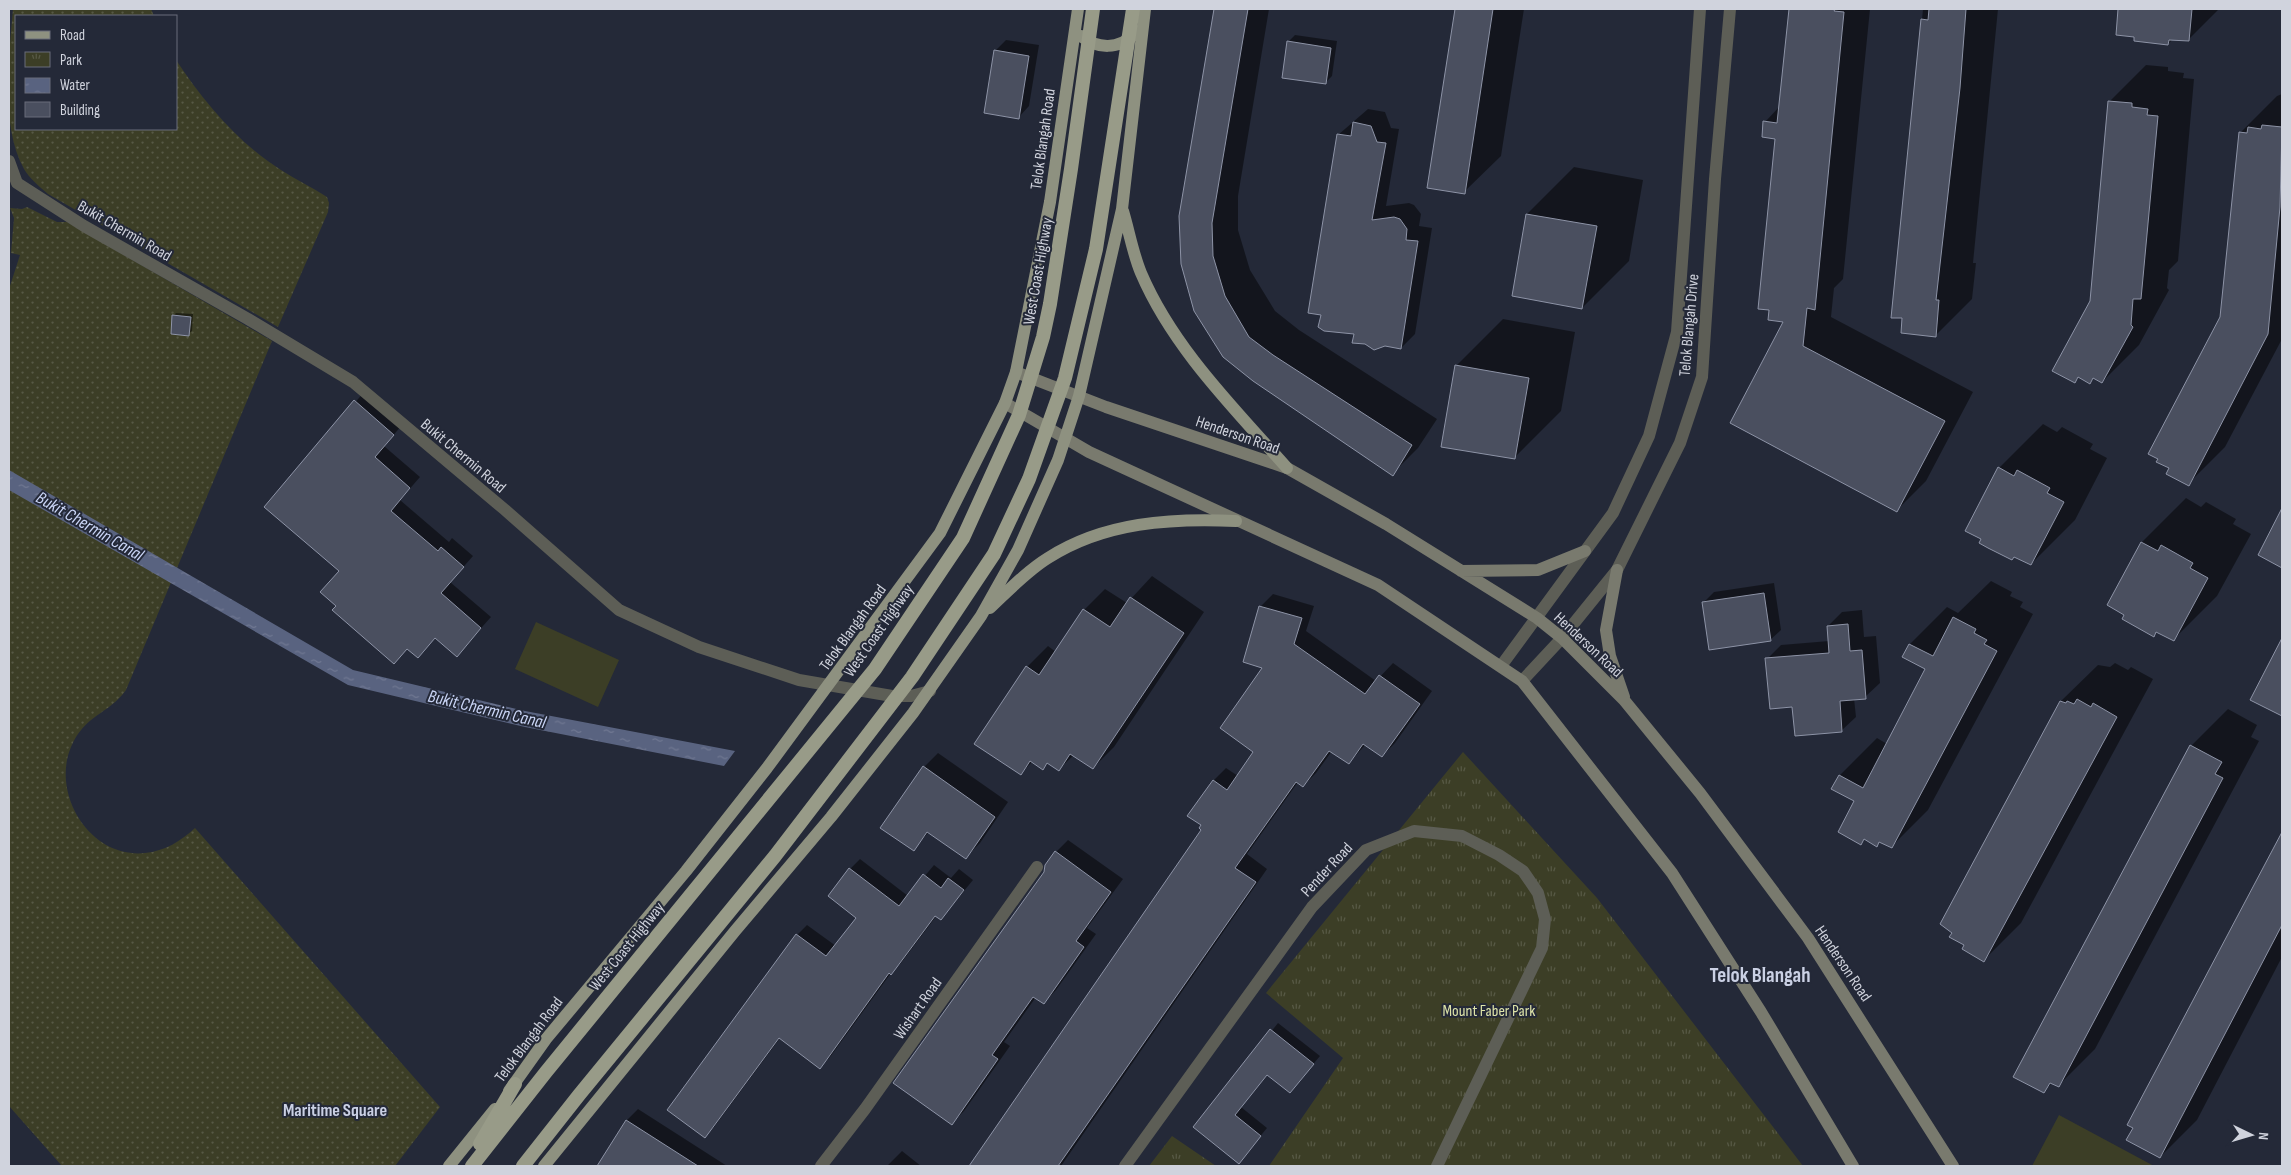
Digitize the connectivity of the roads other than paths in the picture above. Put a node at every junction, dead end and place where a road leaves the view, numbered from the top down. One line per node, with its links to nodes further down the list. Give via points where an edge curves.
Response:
1 (1078, 9): 8 (main road, Telok Blangah Road)
2 (1093, 9): 32 (highway, West Coast Highway, via 1072,169 1043,337 1019,415 964,538 875,668)
3 (1133, 9): 33 (highway, via 1096,249 1065,378 1029,478 994,554 912,677 781,848)
4 (1145, 9): 7 (main road)
5 (1700, 9): 17 (street, Telok Blangah Drive, via 1677,332 1649,436 1612,513)
6 (1730, 9): 18 (street, Telok Blangah Drive, via 1702,376 1680,444)
7 (1142, 26): 8 (main road, via 1128,40 1110,47 1091,44); 10 (main road)
8 (1075, 32): 11 (main road, Telok Blangah Road, via 1050,202)
9 (9, 161): 25 (street, Bukit Chermin Road, via 18,183 84,226 353,382 619,610 699,647 799,680)
10 (1122, 209): 12 (main road); 15 (main road, via 1141,273 1174,334 1221,394)
11 (1016, 372): 12 (main road, Henderson Road); 13 (main road, Telok Blangah Road)
12 (1079, 396): 14 (main road); 15 (main road, Henderson Road)
13 (1005, 403): 14 (main road); 25 (main road, Telok Blangah Road, via 940,533)
14 (1065, 438): 16 (main road); 20 (main road, via 1018,550)
15 (1287, 468): 19 (main road, Henderson Road)
16 (1236, 521): 20 (main road, via 1175,520 1135,524 1100,534 1047,559); 23 (main road, via 1378,585)
17 (1585, 551): 19 (main road, via 1538,570); 21 (street, Telok Blangah Drive)
18 (1617, 570): 22 (street, Telok Blangah Drive); 27 (main road, via 1606,630 1610,656)
19 (1461, 571): 21 (main road, Henderson Road)
20 (980, 616): 26 (main road)
21 (1536, 618): 22 (main road, Henderson Road); 23 (street, Telok Blangah Drive)
22 (1562, 638): 24 (street, Telok Blangah Drive); 27 (main road, Henderson Road)
23 (1500, 666): 24 (main road)
24 (1522, 681): 38 (main road, via 1672,873 1761,1012)
25 (830, 685): 26 (street, Bukit Chermin Road, via 892,696 911,696); 29 (main road, Telok Blangah Road, via 686,871 546,1040)
26 (930, 690): 34 (main road, via 831,817 734,931)
27 (1624, 700): 39 (main road, Henderson Road, via 1700,793 1808,938)
28 (1037, 867): 35 (street, Wishart Road)
29 (515, 1084): 30 (main road, Telok Blangah Road); 31 (highway)
30 (450, 1166)
31 (467, 1166)
32 (472, 1166)
33 (523, 1166)
34 (544, 1166)
35 (821, 1166)
36 (1126, 1166): 37 (street, Pender Road, via 1312,907 1366,850 1414,831 1462,836 1499,855 1522,871 1538,893 1544,919 1542,948)
37 (1437, 1166)
38 (1853, 1166)
39 (1953, 1166)

